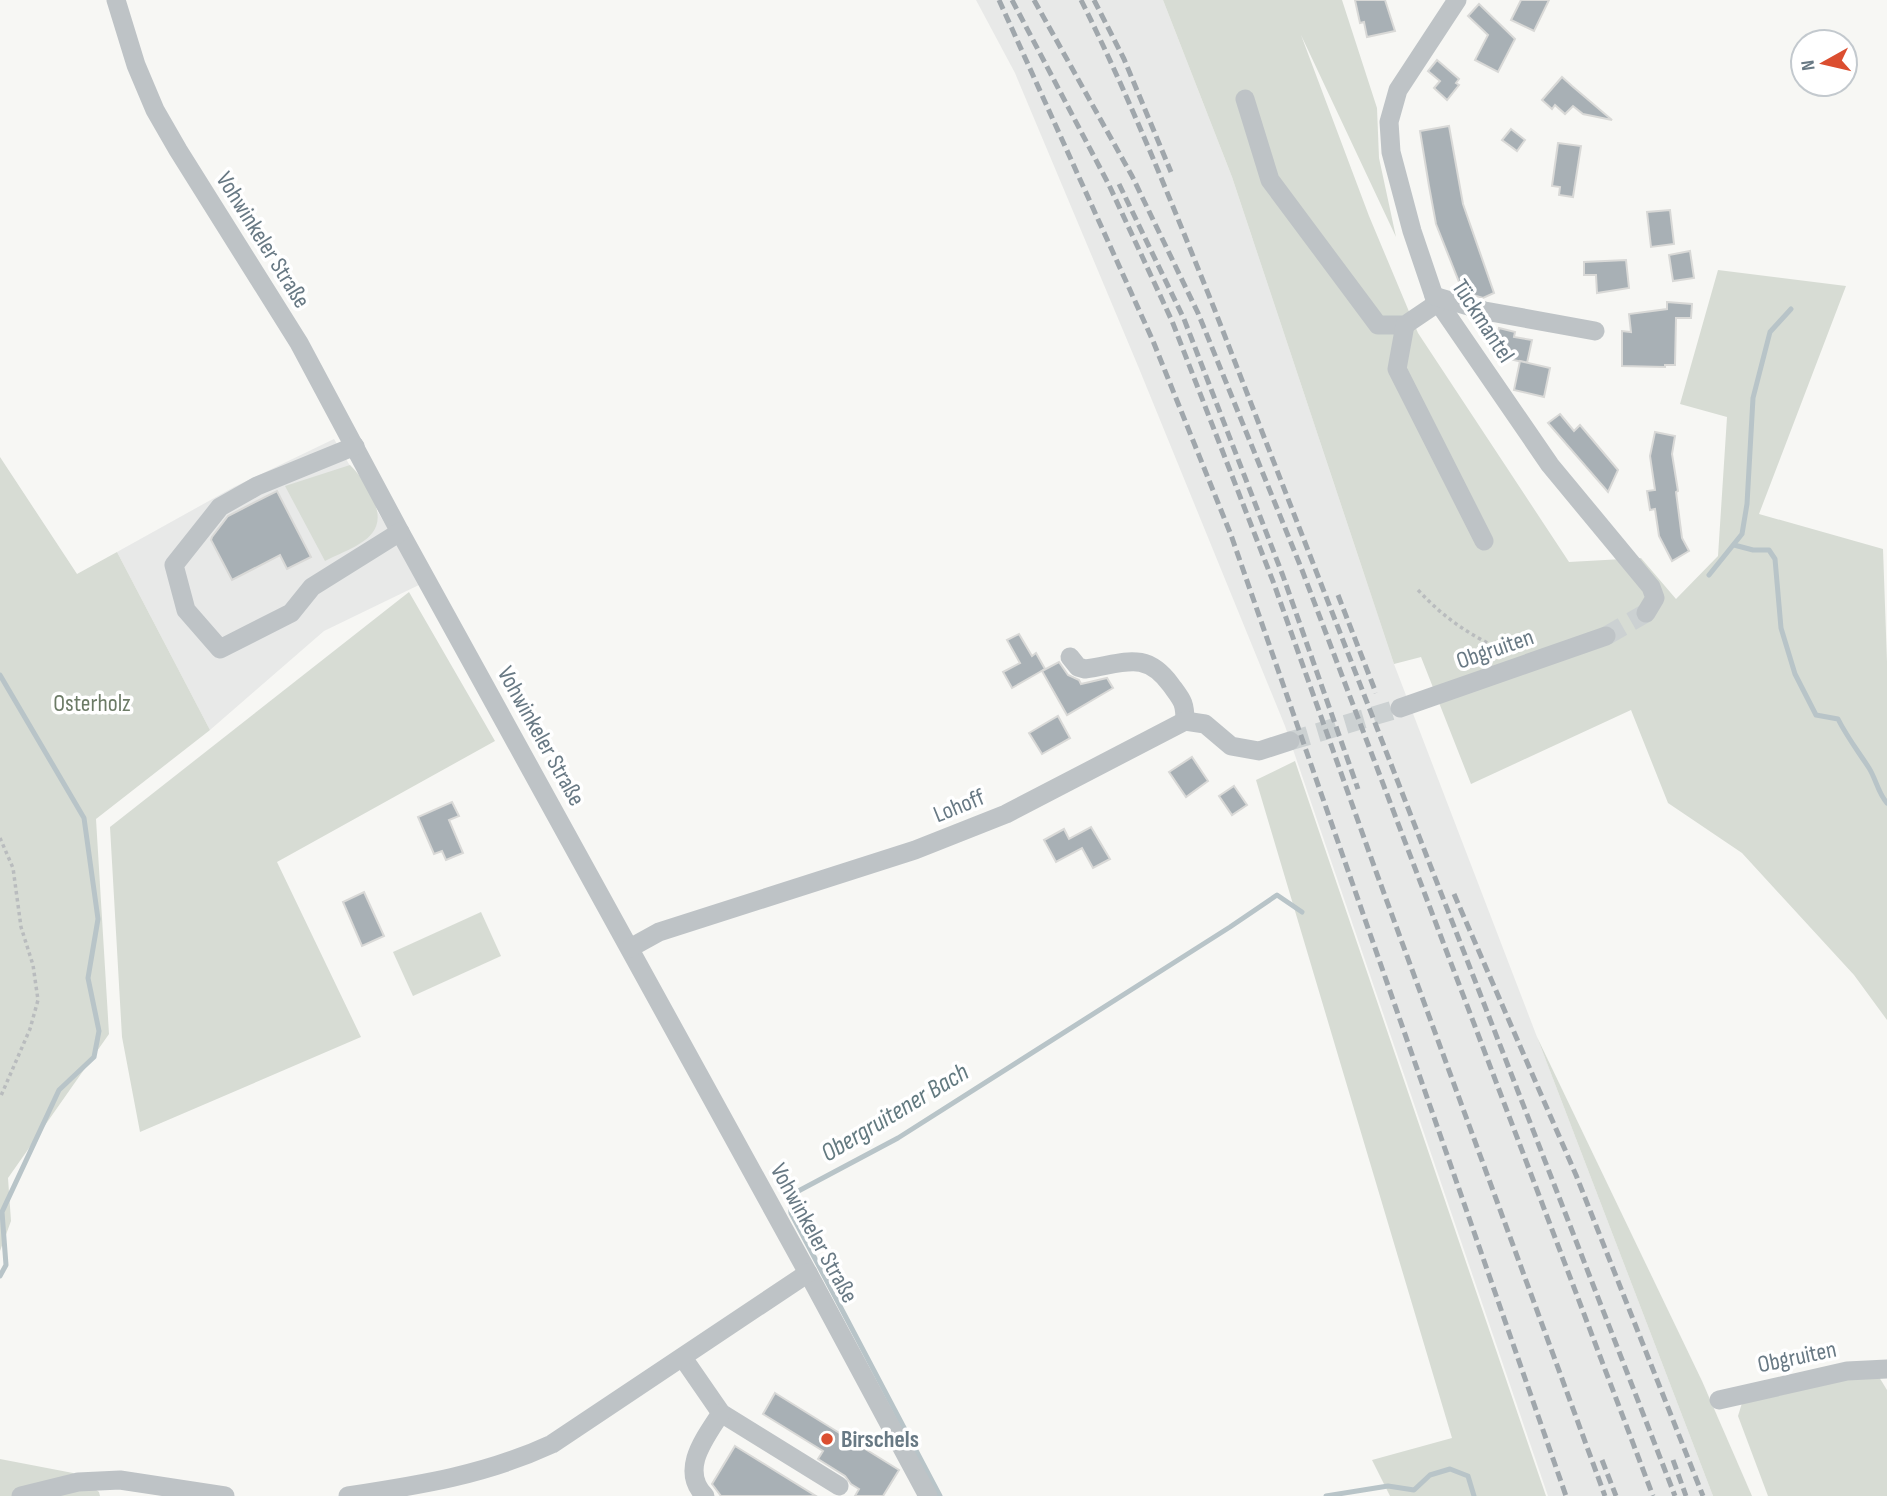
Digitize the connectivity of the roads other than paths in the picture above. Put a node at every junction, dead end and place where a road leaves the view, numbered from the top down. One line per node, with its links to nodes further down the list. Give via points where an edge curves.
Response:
1 (116, 0): 7 (street, Vohwinkeler Straße, via 155,110 299,343)
2 (1457, 0): 4 (street, Tückmantel, via 1398,90 1389,122 1391,152)
3 (1245, 99): 5 (street, via 1270,180 1378,325)
4 (1436, 299): 5 (street); 6 (street); 10 (street, Tückmantel, via 1550,465 1651,586)
5 (1405, 325): 9 (street, via 1397,369)
6 (1595, 331)
7 (355, 446): 8 (street, Vohwinkeler Straße); 8 (street, via 257,486 220,507 174,565 186,610 220,649 291,613 312,587)
8 (400, 531): 16 (street, Vohwinkeler Straße)
9 (1484, 541)
10 (1650, 606)
11 (1606, 636): 13 (street, Obgruiten)
12 (1070, 657): 14 (street, via 1085,669 1132,661 1149,663 1185,703)
13 (1400, 708)
14 (1185, 720): 15 (street, via 1205,724 1231,746 1259,751); 16 (street, Lohoff, via 1006,814 915,850 659,932)
15 (1290, 741)
16 (630, 948): 17 (street, Vohwinkeler Straße)
17 (808, 1273): 18 (street); 27 (street, Vohwinkeler Straße)
18 (683, 1357): 21 (street); 25 (street, via 552,1444 518,1460 467,1476)
19 (1887, 1369): 20 (street, Obgruiten, via 1847,1371)
20 (1719, 1400)
21 (721, 1413): 22 (street); 26 (street, via 692,1469 695,1486)
22 (839, 1486)
23 (21, 1496): 24 (street, via 78,1482 113,1480)
24 (225, 1496)
25 (348, 1496)
26 (705, 1496)
27 (928, 1496)

